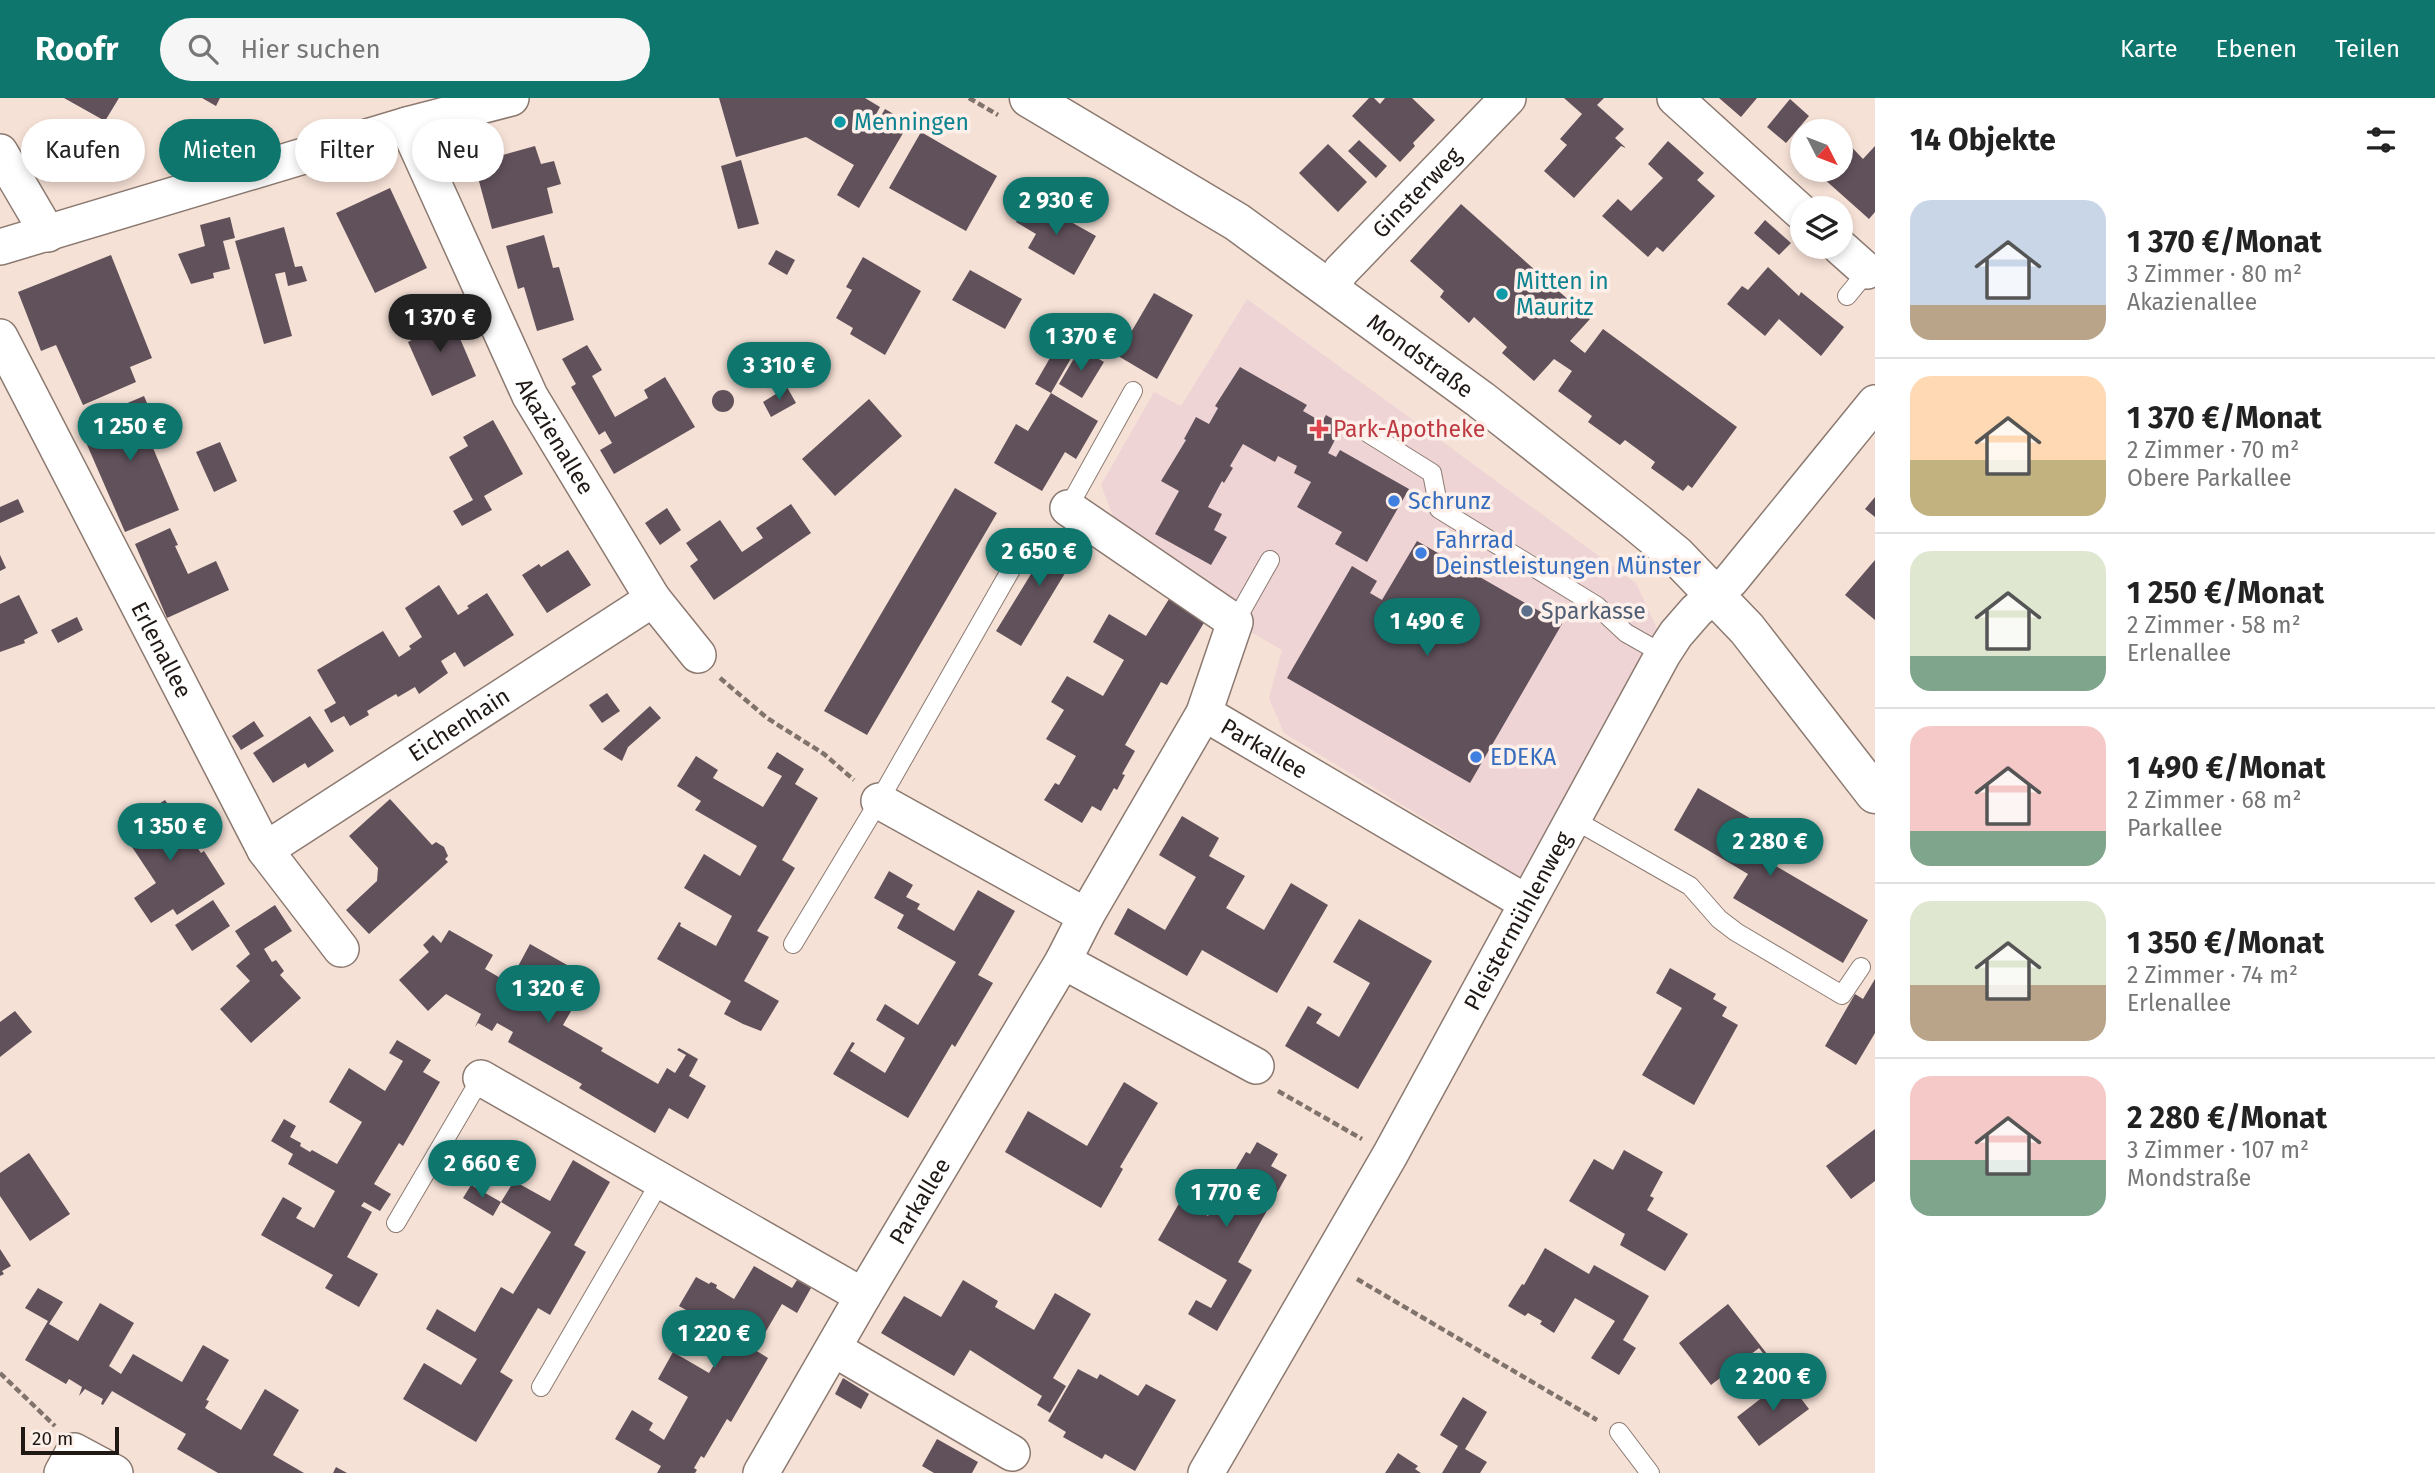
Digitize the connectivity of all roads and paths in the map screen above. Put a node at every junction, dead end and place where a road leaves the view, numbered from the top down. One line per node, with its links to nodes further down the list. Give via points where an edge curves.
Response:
1 (511, 98): 5 (street)
2 (1029, 98): 12 (street, Mondstraße, via 1237,222)
3 (1508, 98): 12 (street, Ginsterweg, via 1341,271)
4 (1675, 98): 7 (street)
5 (418, 114): 8 (street); 21 (street, Akazienallee, via 530,396)
6 (0, 152): 8 (street)
7 (1790, 202)
8 (48, 233): 9 (street)
9 (0, 247)
10 (1849, 259): 11 (street)
11 (1863, 277)
12 (1329, 290): 20 (street, Mondstraße, via 1609,500 1676,555)
13 (0, 337): 29 (street, Erlenallee)
14 (1133, 391): 17 (lane)
15 (1875, 403): 20 (street, Pleistermühlenweg, via 1731,580)
16 (1368, 433): 23 (lane, via 1432,473 1439,509 1597,606 1626,633)
17 (1068, 508): 22 (street)
18 (1029, 538): 27 (lane)
19 (1270, 560): 22 (lane)
20 (1714, 594): 23 (street, Pleistermühlenweg); 26 (street, Mondstraße, via 1748,629)
21 (653, 599): 24 (street, Akazienallee); 29 (street, Eichenhain)
22 (1235, 622): 25 (street)
23 (1663, 654): 28 (street, Pleistermühlenweg)
24 (698, 655): 27 (path, via 767,718 824,754)
25 (1204, 713): 30 (street, Parkallee); 31 (street, Parkallee)
26 (1874, 792)
27 (879, 801): 31 (street); 32 (lane)
28 (1573, 819): 30 (street, Pleistermühlenweg); 35 (lane, via 1690,886 1735,932 1842,995)
29 (265, 850): 33 (street, Erlenallee)
30 (1527, 902): 38 (street, Pleistermühlenweg)
31 (1086, 916): 34 (street, Parkallee)
32 (793, 944)
33 (341, 949)
34 (1063, 961): 36 (street); 42 (street, Parkallee)
35 (1861, 967)
36 (1256, 1066): 38 (path, via 1255,1077)
37 (481, 1078): 39 (street); 40 (lane)
38 (1390, 1155): 41 (street, Pleistermühlenweg)
39 (660, 1182): 42 (street); 45 (lane)
40 (396, 1223)
41 (1327, 1262): 46 (path); 51 (street, Pleistermühlenweg)
42 (863, 1296): 43 (street, Parkallee)
43 (834, 1349): 47 (street); 50 (street, Parkallee)
44 (0, 1373): 48 (path, via 52,1423)
45 (541, 1387)
46 (1619, 1432): 52 (lane)
47 (1012, 1453)
48 (68, 1462): 49 (street)
49 (115, 1473)
50 (761, 1473)
51 (1206, 1473)
52 (1650, 1473)

